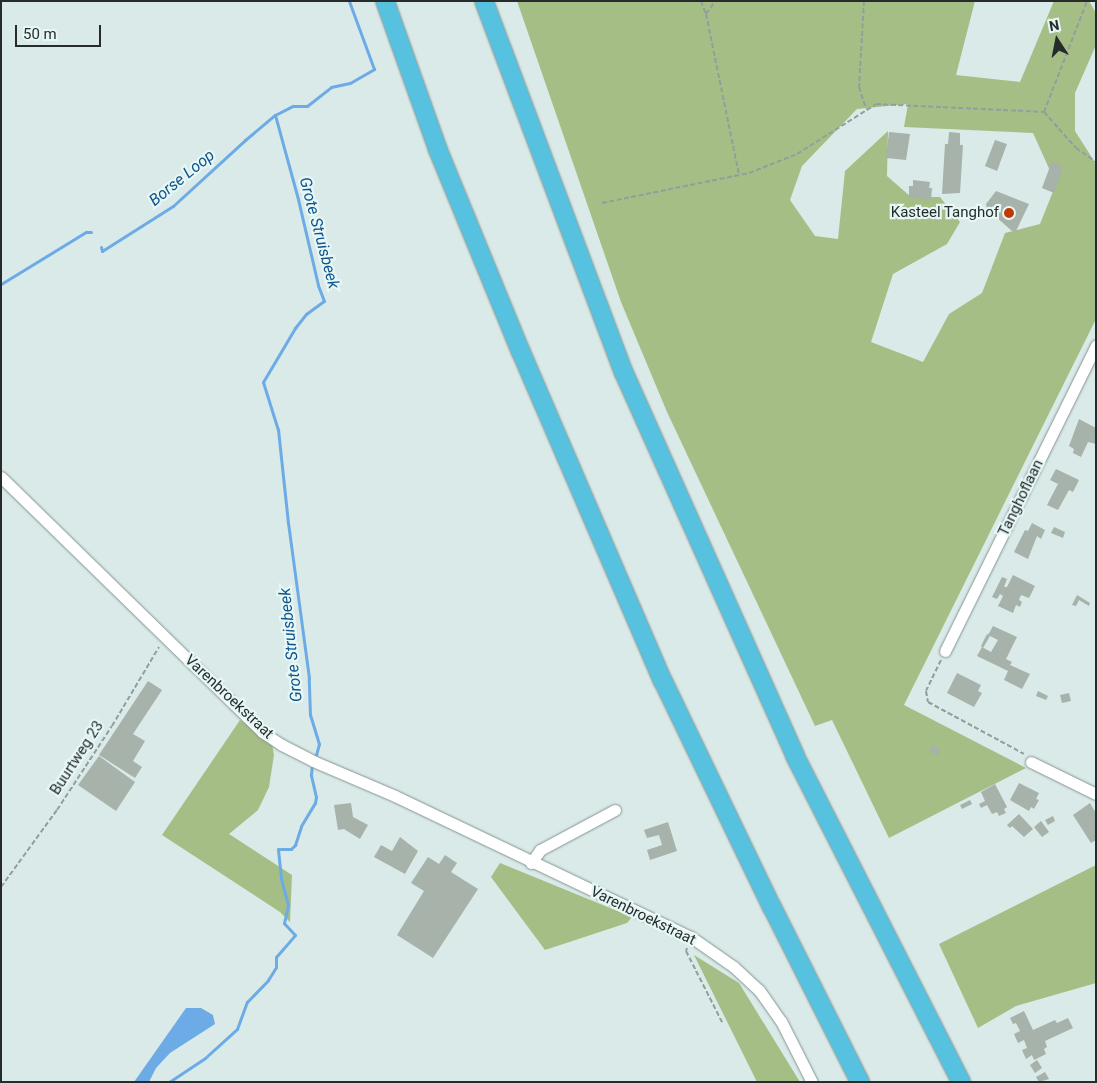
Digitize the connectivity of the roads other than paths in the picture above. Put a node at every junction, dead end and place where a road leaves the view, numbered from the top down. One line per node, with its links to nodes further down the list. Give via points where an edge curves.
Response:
1 (385, 1): 11 (highway, via 438,150 521,352 664,681)
2 (484, 1): 12 (highway, via 624,373 795,756)
3 (1096, 345): 5 (street, Tanghoflaan)
4 (1, 477): 9 (street, Varenbroekstraat, via 242,714 282,745)
5 (945, 651)
6 (1031, 762): 7 (street)
7 (1096, 794)
8 (615, 810): 9 (street, via 540,850)
9 (531, 862): 10 (street, Varenbroekstraat, via 691,937 734,967 759,990 780,1021)
10 (812, 1082)
11 (860, 1082)
12 (961, 1082)

